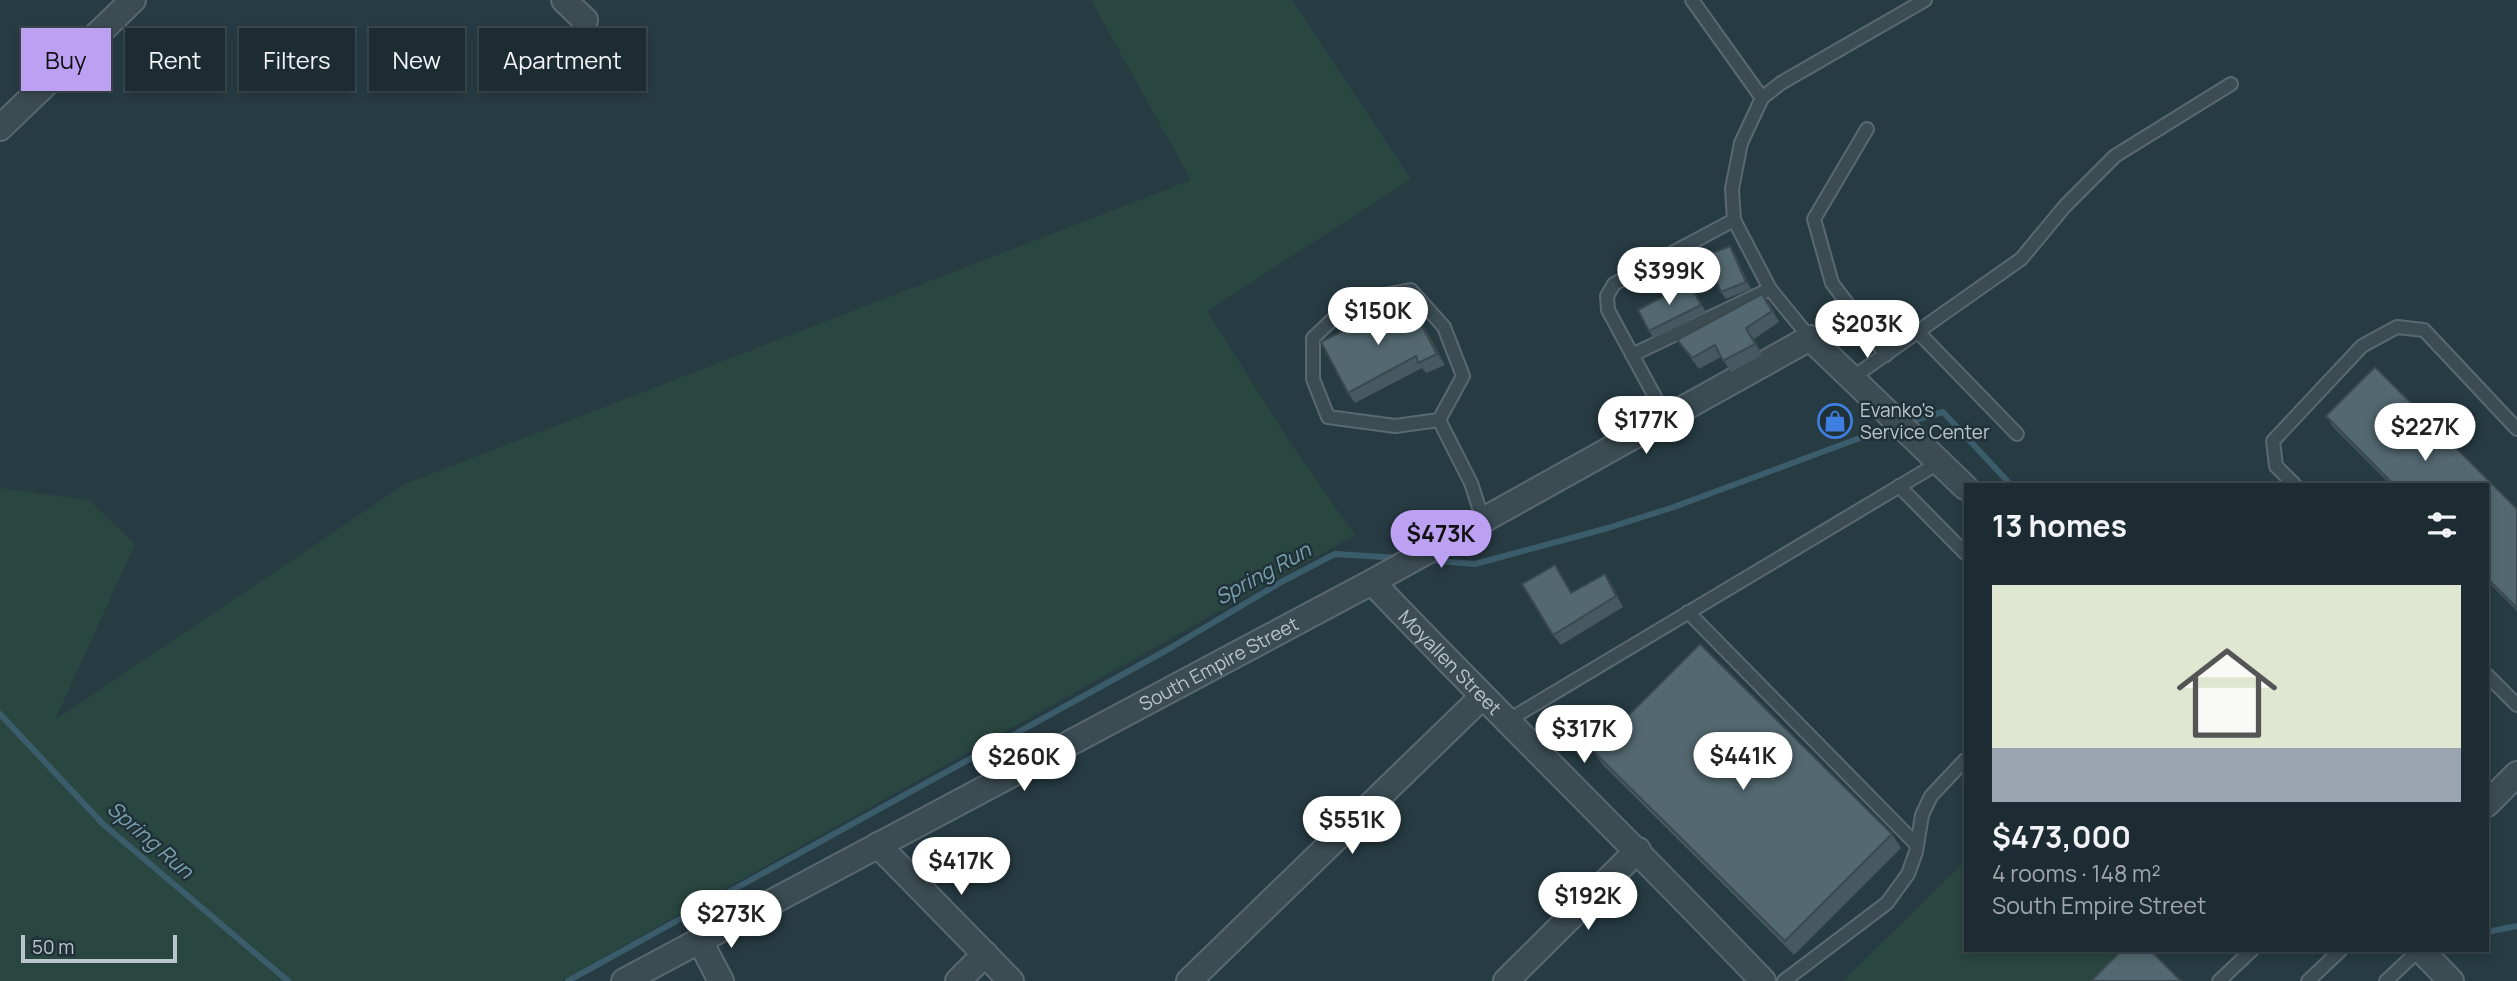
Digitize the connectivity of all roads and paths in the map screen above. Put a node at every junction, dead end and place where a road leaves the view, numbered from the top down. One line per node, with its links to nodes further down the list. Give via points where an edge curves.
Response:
1 (133, 0): 8 (street)
2 (564, 0): 5 (street)
3 (1692, 0): 7 (lane)
4 (1925, 0): 7 (lane)
5 (584, 20)
6 (2231, 84): 12 (lane, via 2115,156 2021,259)
7 (1762, 98): 10 (lane, via 1741,143 1732,189)
8 (0, 128)
9 (1867, 130): 15 (lane, via 1814,219 1832,283)
10 (1734, 220): 11 (lane); 14 (lane, via 1614,284 1607,296 1608,310)
11 (1770, 289): 13 (lane); 14 (lane)
12 (1918, 332): 15 (lane); 20 (lane)
13 (1810, 338): 16 (street); 17 (street, South Empire Street)
14 (1632, 355): 17 (lane)
15 (1886, 355): 16 (lane)
16 (1852, 378): 21 (street)
17 (1667, 419): 25 (street, South Empire Street)
18 (1439, 420): 18 (lane, via 1395,426 1328,417 1313,379 1313,338 1352,301 1411,290 1444,327 1463,376); 25 (lane, via 1471,483)
19 (2517, 429): 22 (lane, via 2424,330 2397,327 2362,346 2273,441 2276,466)
20 (2017, 434)
21 (1940, 462): 23 (lane); 24 (street)
22 (2293, 483)
23 (1899, 486): 26 (lane); 28 (lane)
24 (1964, 486)
25 (1483, 520): 27 (street, South Empire Street)
26 (1964, 552)
27 (1372, 582): 30 (street, Moyallen Street); 36 (street, South Empire Street)
28 (1688, 612): 32 (lane); 37 (lane)
29 (2489, 677): 31 (lane)
30 (1482, 697): 32 (street, Moyallen Street); 49 (street)
31 (2517, 705)
32 (1507, 721): 38 (street, Moyallen Street)
33 (1964, 761): 37 (lane, via 1931,796)
34 (2517, 774): 35 (street)
35 (2489, 802)
36 (877, 845): 39 (street, South Empire Street); 44 (street)
37 (1917, 845): 52 (lane, via 1908,874 1887,903)
38 (1638, 850): 50 (street); 51 (street, Moyallen Street)
39 (700, 941): 45 (street, South Empire Street); 46 (street)
40 (2249, 952): 53 (lane)
41 (2338, 952): 54 (lane)
42 (2418, 952): 55 (lane)
43 (2422, 952): 56 (street)
44 (985, 954): 47 (street); 48 (street)
45 (624, 981)
46 (721, 981)
47 (958, 981)
48 (1011, 981)
49 (1189, 981)
50 (1506, 981)
51 (1763, 981)
52 (1784, 981)
53 (2219, 981)
54 (2308, 981)
55 (2386, 981)
56 (2451, 981)

